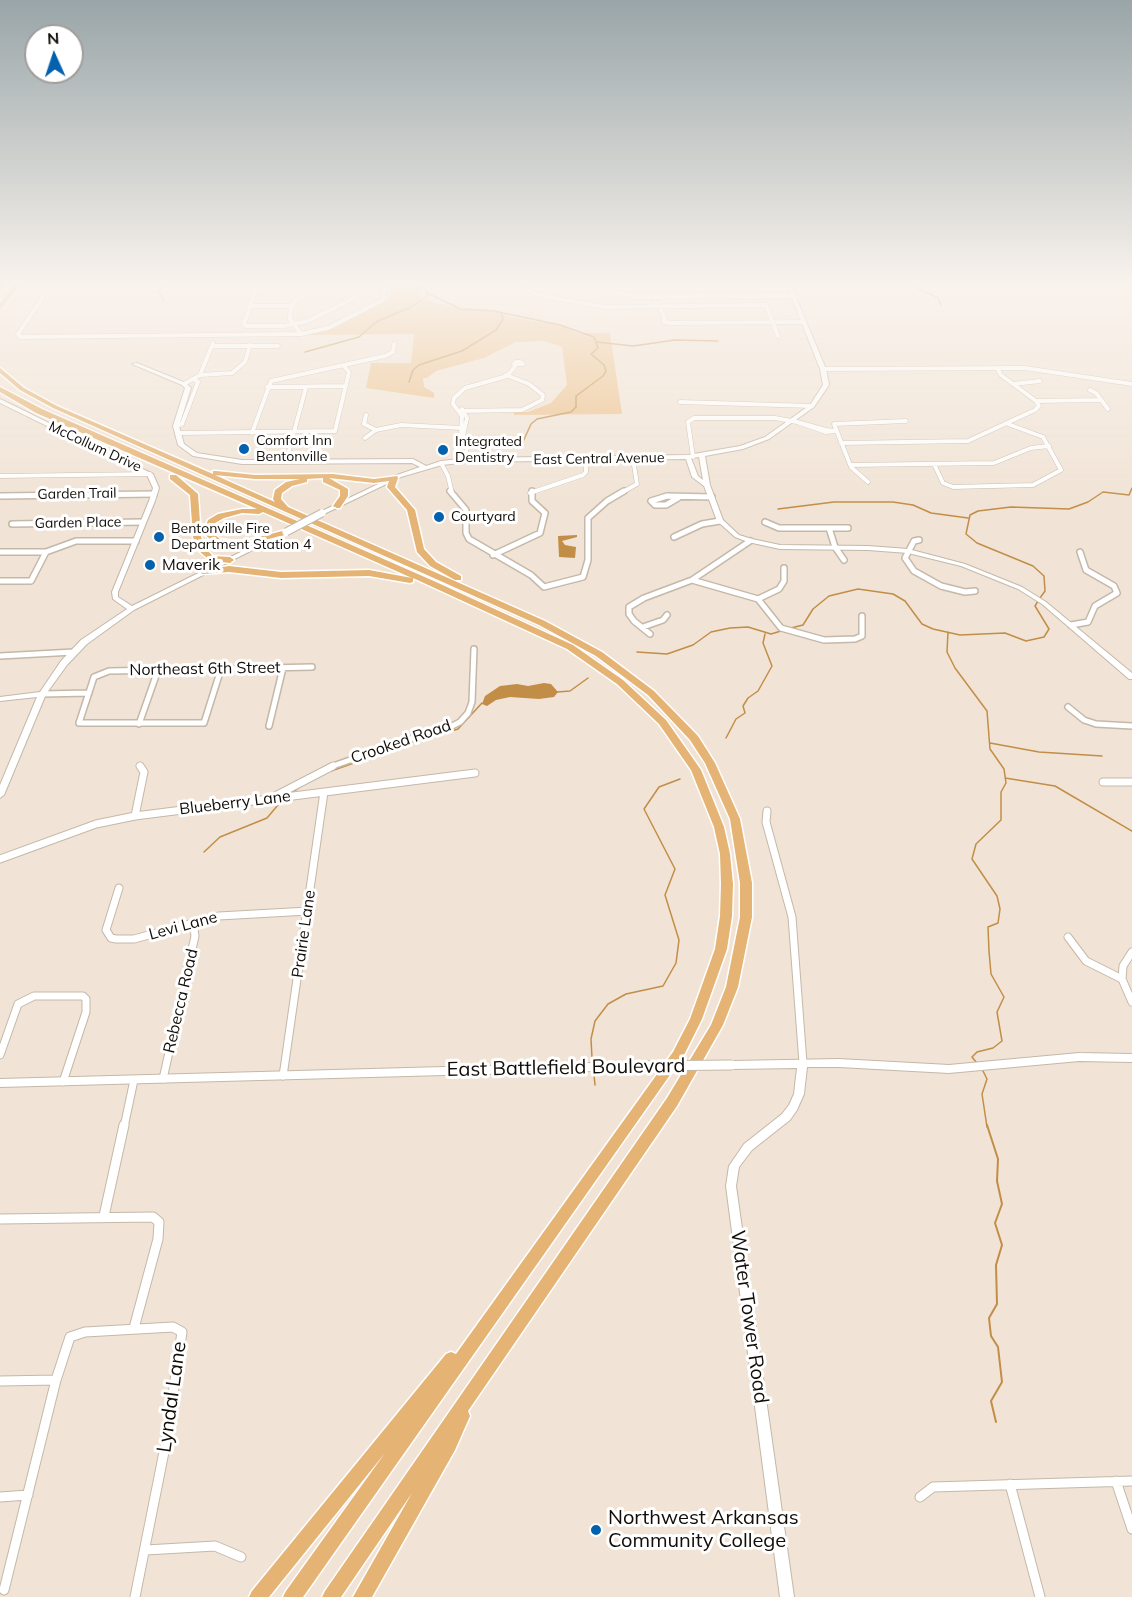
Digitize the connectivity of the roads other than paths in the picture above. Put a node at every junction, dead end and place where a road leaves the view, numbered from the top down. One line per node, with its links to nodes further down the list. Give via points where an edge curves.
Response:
1 (208, 358): 11 (street)
2 (246, 358): 11 (street, via 232,374)
3 (376, 358): 6 (street)
4 (818, 358): 9 (street)
5 (135, 364): 15 (street)
6 (343, 365): 18 (street, via 349,372); 19 (street, via 277,378)
7 (516, 365): 12 (street)
8 (996, 368): 9 (street); 16 (street); 17 (street, via 1046,370)
9 (823, 369): 27 (street, via 826,385)
10 (0, 370): 46 (highway, via 37,399)
11 (201, 375): 13 (street)
12 (504, 375): 29 (street, via 458,392 453,405); 29 (street, via 534,388 543,395 542,400 522,410)
13 (195, 380): 15 (street); 35 (street, via 198,382)
14 (1040, 381): 16 (street)
15 (183, 384): 35 (street, via 188,392)
16 (1013, 384): 25 (street)
17 (1132, 384)
18 (346, 386): 20 (street); 38 (street, via 335,430)
19 (267, 387): 20 (street); 39 (street)
20 (306, 387): 38 (street)
21 (0, 389): 44 (highway, via 39,411)
22 (1090, 390): 23 (street)
23 (1101, 400): 25 (street); 28 (street)
24 (0, 401): 55 (street, McCollum Drive)
25 (1036, 401): 33 (street, via 1039,406 1035,410)
26 (680, 402): 27 (street)
27 (814, 404): 32 (street, East Central Avenue)
28 (1108, 409)
29 (460, 410): 34 (street); 40 (street, via 467,418)
30 (366, 415): 36 (street, via 364,424)
31 (906, 421): 37 (street, via 837,422)
32 (793, 422): 37 (street, via 826,432); 45 (street, East Central Avenue, via 753,444); 45 (street, via 764,417 694,418 688,422)
33 (1008, 424): 42 (street, via 968,441); 43 (street, via 1037,434)
34 (462, 427): 36 (street, via 401,425); 40 (street)
35 (177, 430): 39 (street); 50 (street, via 182,446 195,455)
36 (376, 430): 41 (street)
37 (836, 431): 42 (street)
38 (294, 432): 39 (street); 50 (street)
39 (252, 433)
40 (464, 436): 49 (street)
41 (365, 438)
42 (841, 443): 53 (street)
43 (1048, 446): 52 (street, via 1031,448 1002,462); 52 (street, via 1061,470 1039,483 1024,486 947,486)
44 (137, 454): 67 (highway); 85 (highway, via 192,490 197,501 197,537 202,550)
45 (695, 456): 48 (street, East Central Avenue); 60 (street); 60 (street, via 695,477)
46 (173, 459): 59 (highway, via 228,476 333,476); 66 (highway)
47 (586, 459): 48 (street, East Central Avenue); 49 (street, East Central Avenue); 84 (street, via 583,476 530,492 532,501 545,513 540,533)
48 (633, 459): 84 (street, via 637,484 607,501 588,518 588,560 585,573 578,580 544,587 531,575)
49 (467, 460): 51 (street, East Central Avenue)
50 (286, 462): 54 (street, via 413,461)
51 (441, 463): 54 (street, East Central Avenue); 84 (street, via 450,491 466,510 469,539)
52 (934, 464): 53 (street)
53 (850, 465): 58 (street)
54 (424, 467): 57 (main road, East Central Avenue)
55 (150, 474): 56 (street); 61 (street, McCollum Drive, via 156,488)
56 (0, 476)
57 (394, 478): 59 (highway); 95 (highway, via 391,487 411,510 420,550 433,564)
58 (868, 482)
59 (374, 485): 65 (street)
60 (707, 485): 63 (street)
61 (154, 494): 62 (street, Garden Trail); 69 (street, McCollum Drive)
62 (0, 496)
63 (711, 497): 64 (street); 68 (street)
64 (678, 498): 64 (street, via 660,497 651,501 666,505)
65 (337, 506): 66 (highway, via 345,494 342,487 331,481 310,479 280,490 277,499); 74 (street, bridge)
66 (286, 508): 95 (highway)
67 (275, 516): 74 (highway, via 248,511 227,514 211,522 207,532 218,541 240,544); 92 (highway)
68 (720, 521): 75 (street, via 702,524); 78 (street, via 728,530)
69 (143, 522): 71 (street, Garden Place); 77 (street, McCollum Drive)
70 (765, 522): 72 (street, via 779,528)
71 (12, 524)
72 (829, 528): 73 (street); 79 (street)
73 (848, 528)
74 (286, 532): 86 (street)
75 (674, 537)
76 (920, 540): 80 (street, via 914,541)
77 (136, 541): 82 (street, via 76,541); 96 (street, McCollum Drive, via 115,592 115,598)
78 (750, 541): 79 (street, via 789,548); 90 (street)
79 (835, 547): 80 (street); 87 (street)
80 (908, 551): 93 (street, via 908,564 930,581 953,590); 99 (street, via 963,565 1020,588)
81 (0, 552): 82 (street)
82 (46, 552): 91 (street, via 32,581)
83 (1080, 552): 99 (street, via 1086,570 1114,586 1118,593 1095,606 1088,622)
84 (493, 555)
85 (211, 558): 86 (highway); 89 (highway)
86 (230, 560): 89 (street)
87 (844, 560)
88 (784, 568): 94 (street, via 784,581 779,589)
89 (209, 570): 92 (highway, via 281,575 369,573); 96 (street)
90 (692, 580): 94 (street); 100 (street, via 629,607 629,614)
91 (0, 581)
92 (433, 584): 144 (highway, via 570,647 643,701 696,770 719,827 727,870 721,949 696,1019 678,1055)
93 (975, 591)
94 (758, 599): 98 (street, via 782,628 824,640 862,636)
95 (493, 601): 148 (highway, via 567,635 614,663 651,693 694,738 735,819 746,883 746,917 732,987 717,1025 672,1102)
96 (132, 609): 103 (street)
97 (667, 615): 100 (street)
98 (862, 616)
99 (1071, 626): 109 (street)
100 (643, 627): 101 (street)
101 (650, 634)
102 (474, 649): 123 (street, Crooked Road, via 472,702 460,722 340,763)
103 (74, 652): 104 (street); 111 (street)
104 (0, 656)
105 (312, 667): 106 (street, Northeast 6th Street)
106 (283, 668): 107 (street, Northeast 6th Street); 115 (street)
107 (221, 669): 108 (street, Northeast 6th Street); 114 (street, via 204,723)
108 (158, 670): 110 (street, Northeast 6th Street, via 98,673); 114 (street)
109 (1132, 677)
110 (89, 693): 111 (street); 114 (street, via 79,723)
111 (42, 694): 112 (street); 122 (street)
112 (0, 699)
113 (1068, 707): 116 (street, via 1096,724)
114 (138, 724)
115 (269, 726)
116 (1132, 726)
117 (140, 766): 125 (street, via 144,772)
118 (475, 773): 121 (street, Blueberry Lane)
119 (1103, 782): 120 (street)
120 (1132, 782)
121 (324, 792): 123 (street, Blueberry Lane); 128 (street, Prairie Lane)
122 (0, 795)
123 (274, 797): 125 (street, Blueberry Lane)
124 (767, 811): 136 (street, via 766,822 792,917)
125 (135, 816): 126 (street, Blueberry Lane, via 96,824)
126 (0, 859)
127 (119, 888): 129 (street, Levi Lane, via 106,930 111,938 134,939)
128 (308, 911): 129 (street, Levi Lane, via 229,914); 137 (street, Prairie Lane)
129 (193, 923): 138 (street, Rebecca Road, via 195,936)
130 (1068, 937): 132 (street, via 1086,961)
131 (1132, 952): 132 (street, via 1123,966)
132 (1122, 979): 133 (street)
133 (1132, 1002)
134 (0, 1055): 140 (street, via 18,1004 34,996 78,995 86,999 86,1011)
135 (1132, 1058): 136 (street, East Battlefield Boulevard, via 1079,1057 949,1069)
136 (803, 1063): 137 (street, East Battlefield Boulevard, bridge); 164 (street, Water Tower Road, via 793,1107 748,1147 734,1166 731,1186)
137 (283, 1076): 138 (street, East Battlefield Boulevard)
138 (163, 1078): 139 (street, East Battlefield Boulevard)
139 (134, 1080): 140 (street, East Battlefield Boulevard); 142 (street)
140 (63, 1082): 141 (street, East Battlefield Boulevard)
141 (0, 1084)
142 (104, 1216): 143 (street); 145 (street, via 153,1217 159,1222)
143 (0, 1219)
144 (498, 1304): 160 (highway); 161 (highway)
145 (134, 1328): 146 (street, via 70,1337); 156 (street, Lyndal Lane, via 173,1328 182,1332)
146 (56, 1380): 147 (street); 152 (street)
147 (0, 1381)
148 (471, 1394): 162 (highway); 163 (highway, via 449,1445)
149 (1116, 1481): 150 (street); 151 (street); 155 (street)
150 (1132, 1481)
151 (1010, 1484): 154 (street, via 933,1487); 165 (street)
152 (28, 1495): 153 (street); 158 (street)
153 (0, 1497)
154 (920, 1497)
155 (1132, 1529)
156 (146, 1550): 157 (street, via 216,1546); 159 (street, Lyndal Lane)
157 (241, 1557)
158 (4, 1590)
159 (135, 1597)
160 (258, 1597)
161 (292, 1597)
162 (331, 1597)
163 (362, 1597)
164 (787, 1597)
165 (1040, 1597)

